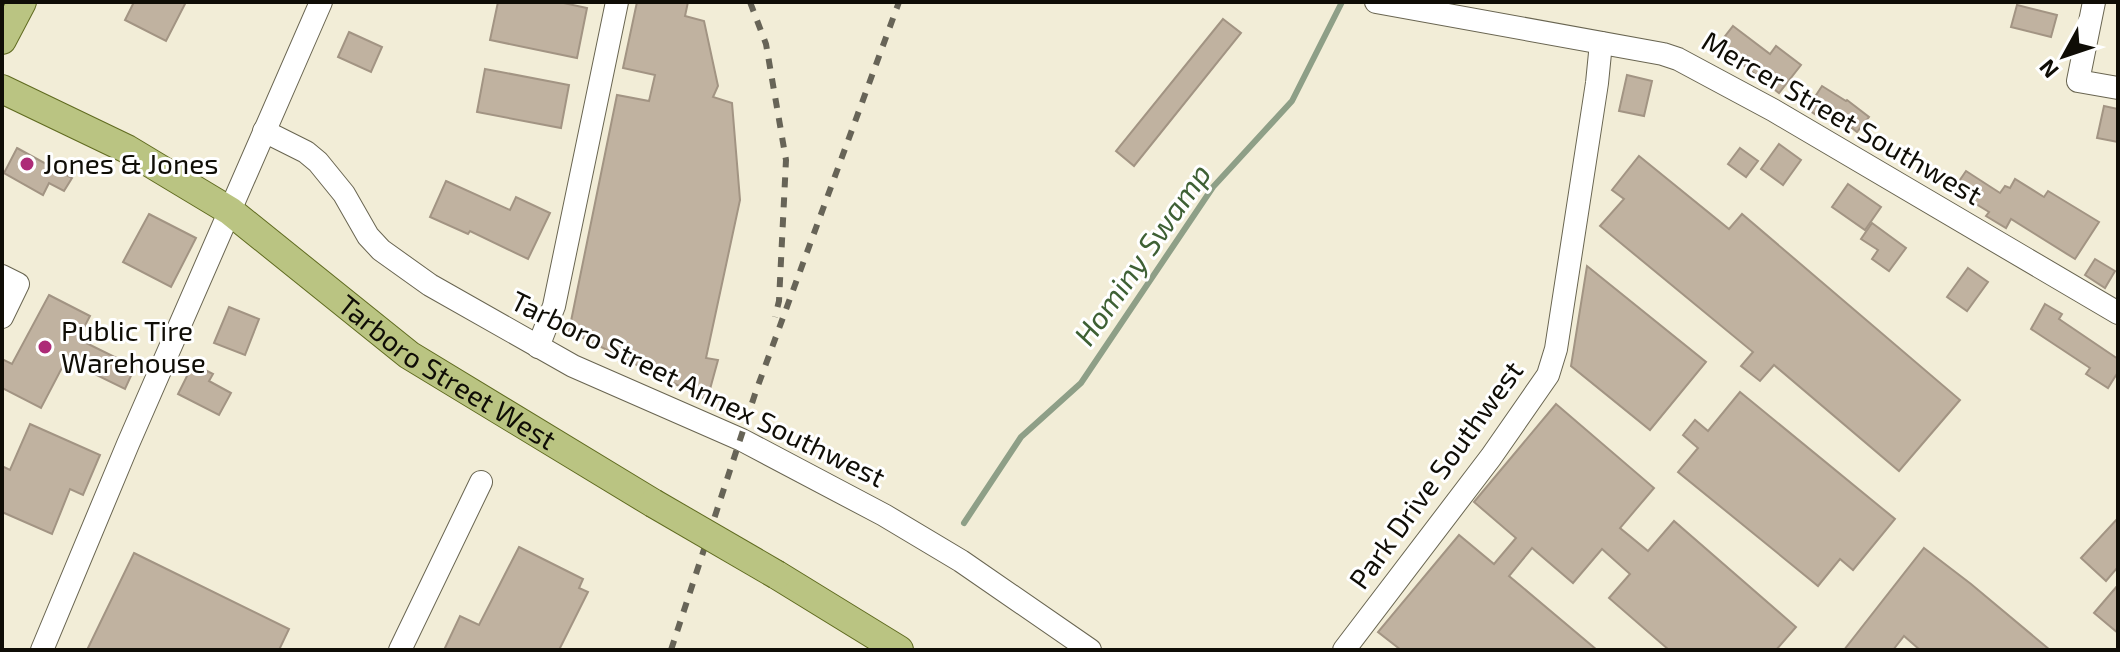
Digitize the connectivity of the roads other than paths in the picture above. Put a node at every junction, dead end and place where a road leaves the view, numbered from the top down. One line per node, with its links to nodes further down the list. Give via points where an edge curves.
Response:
1 (22, 2): 6 (main road)
2 (321, 2): 10 (street)
3 (617, 2): 15 (street, via 554,306)
4 (1376, 2): 7 (street, Mercer Street Southwest)
5 (2094, 2): 8 (street, via 2078,81)
6 (2, 40)
7 (1601, 43): 13 (street, Mercer Street Southwest, via 1678,59); 21 (street, Park Drive Southwest, via 1548,375)
8 (2118, 88)
9 (2, 89): 11 (main road, Tarboro Street West, via 127,149)
10 (264, 131): 11 (street); 15 (street, Tarboro Street Annex Southwest, via 318,162 381,250 430,285)
11 (230, 211): 17 (street); 19 (main road, Tarboro Street West, bridge, via 409,355)
12 (2, 276): 14 (street, via 18,284)
13 (2118, 313)
14 (2, 317)
15 (538, 347): 20 (street, Tarboro Street Annex Southwest, via 742,440 884,515)
16 (481, 482): 18 (street)
17 (42, 650)
18 (400, 650)
19 (899, 650)
20 (1090, 650)
21 (1344, 650)

